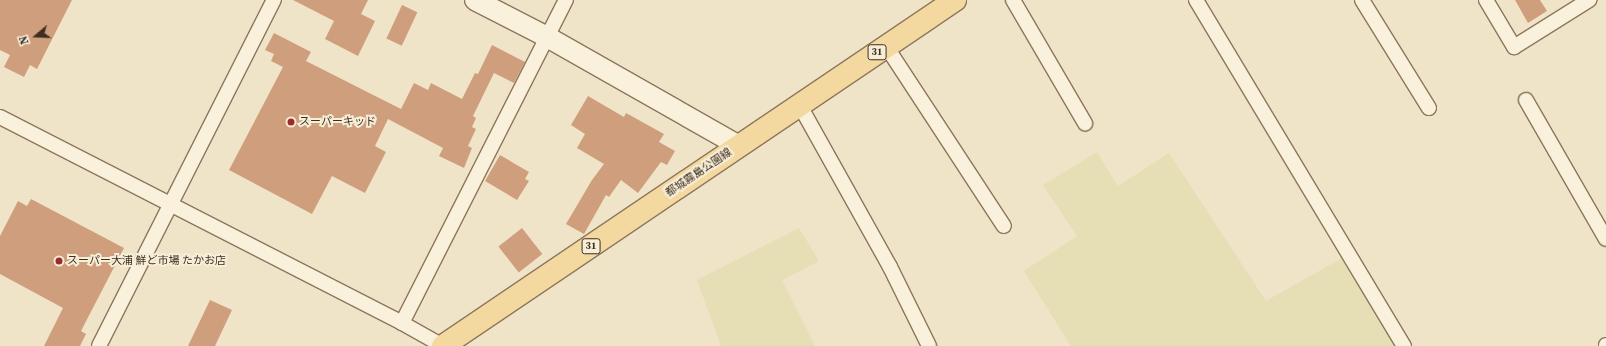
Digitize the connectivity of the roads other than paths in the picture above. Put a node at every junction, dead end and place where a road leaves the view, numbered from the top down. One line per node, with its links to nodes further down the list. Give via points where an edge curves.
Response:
1 (274, 0): 18 (street)
2 (475, 0): 10 (street)
3 (566, 0): 10 (street)
4 (955, 0): 11 (main road, 都城霧島公園線 / 31)
5 (1013, 0): 16 (street)
6 (1196, 0): 25 (street)
7 (1362, 0): 14 (street)
8 (1486, 0): 9 (street, via 1514,47)
9 (1589, 0)
10 (549, 38): 17 (street); 21 (street)
11 (886, 46): 13 (main road, 都城霧島公園線 / 31); 19 (street)
12 (1526, 100): 20 (street)
13 (800, 104): 17 (main road, 都城霧島公園線 / 31); 24 (street, via 890,267)
14 (1429, 108)
15 (0, 117): 18 (street)
16 (1085, 123)
17 (739, 146): 23 (main road, 都城霧島公園線 / 31)
18 (170, 206): 21 (street); 22 (street)
19 (1004, 226)
20 (1606, 240)
21 (402, 323): 23 (street)
22 (99, 346)
23 (443, 346)
24 (929, 346)
25 (1404, 346)

